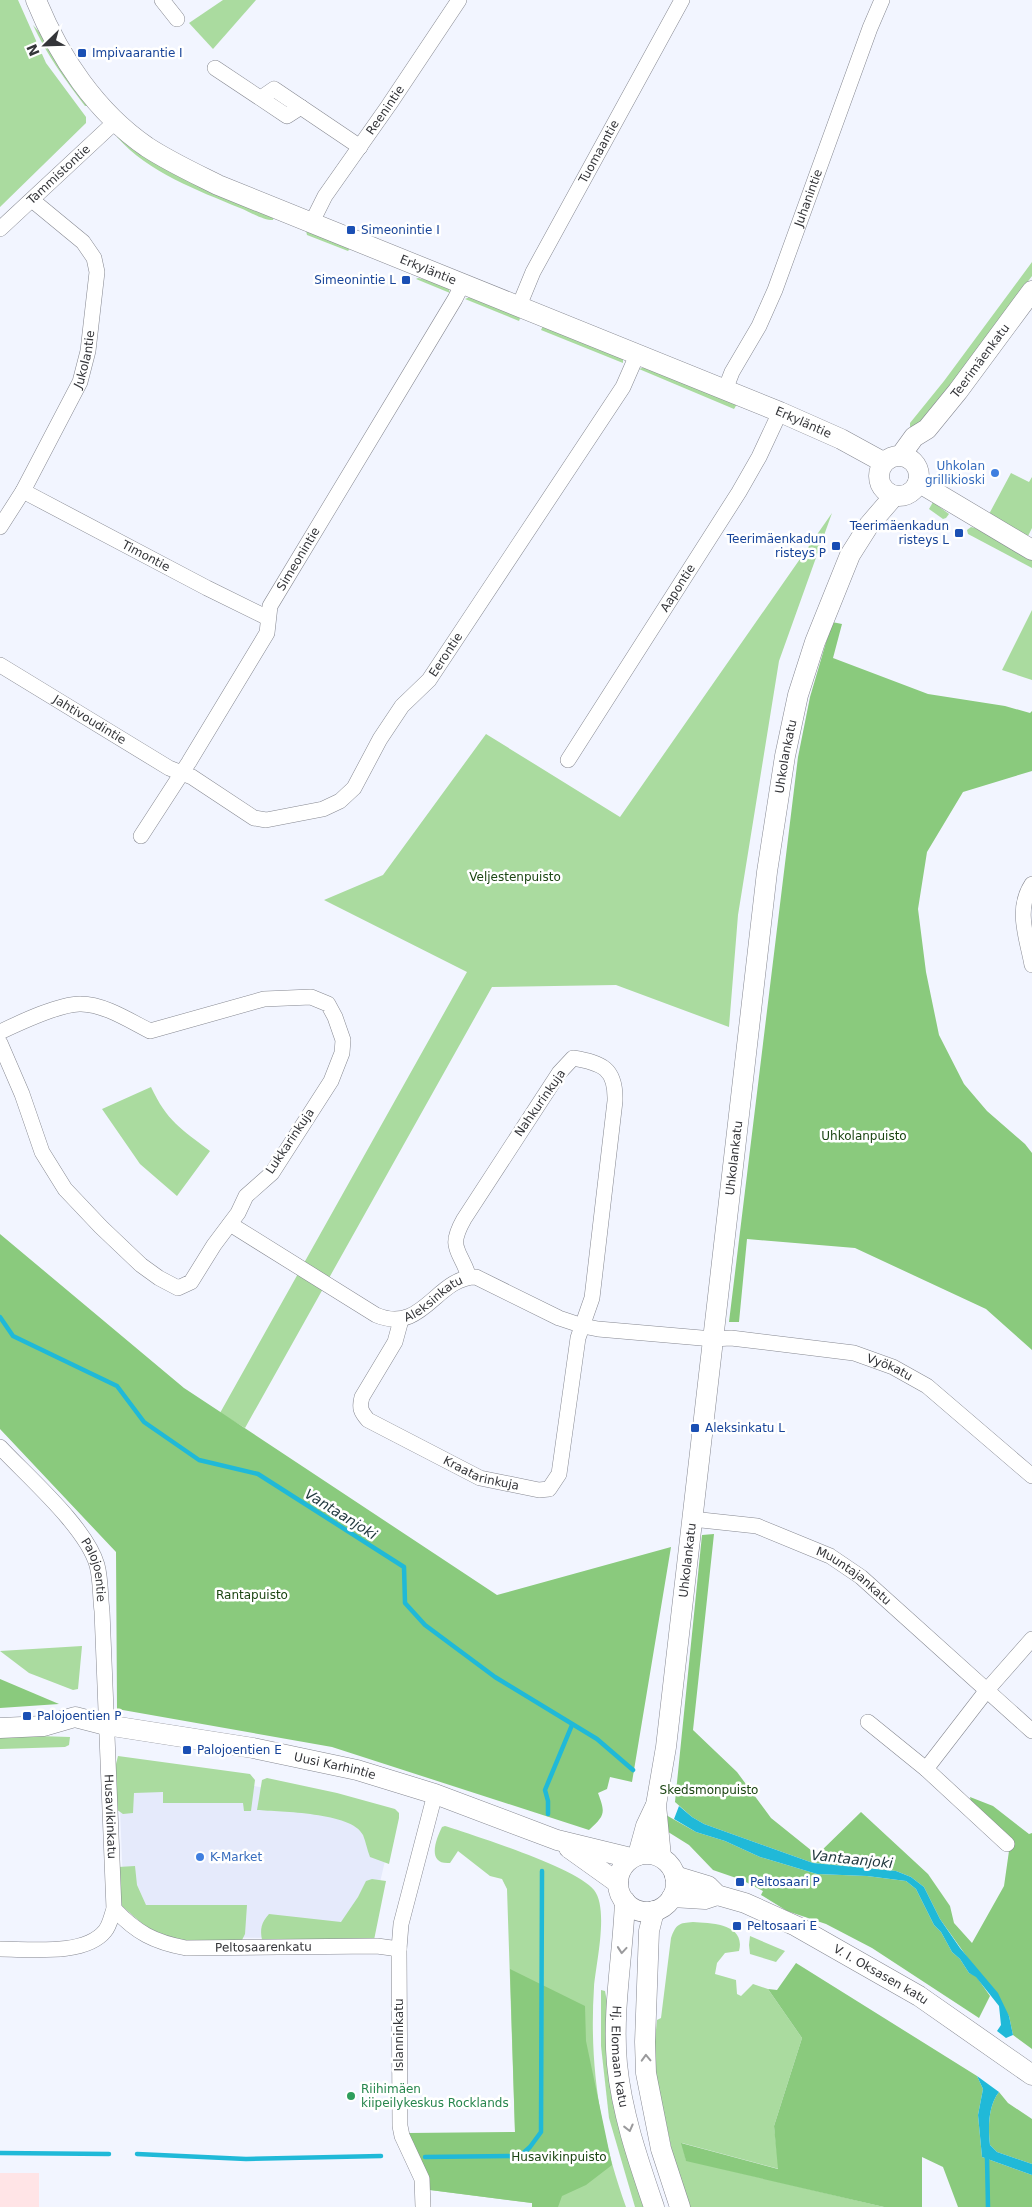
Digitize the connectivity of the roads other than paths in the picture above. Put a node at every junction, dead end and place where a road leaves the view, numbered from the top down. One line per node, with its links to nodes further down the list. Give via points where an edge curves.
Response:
1 (36, 0): 8 (street, Erkyläntie, via 48,30 79,80)
2 (162, 0): 6 (street)
3 (459, 0): 9 (street, Reenintie)
4 (682, 0): 15 (street, Tuomaantie, via 533,272)
5 (882, 0): 17 (street, Juhanintie, via 775,290)
6 (177, 19)
7 (215, 68): 9 (street, via 287,116 301,107)
8 (116, 121): 10 (street, Tammistontie); 11 (street, Erkyläntie, via 146,146 175,164 218,185)
9 (360, 147): 11 (street, Reenintie, via 325,196)
10 (32, 200): 12 (street, Tammistontie); 21 (street, Jukolantie, via 83,242 94,258 97,272 88,351 80,382)
11 (312, 222): 13 (street, Erkyläntie)
12 (0, 229)
13 (463, 283): 15 (street, Erkyläntie); 24 (street, Simeonintie, via 270,606)
14 (1032, 291): 19 (street, Teerimäenkatu, via 927,429 925,444)
15 (519, 306): 16 (street, Erkyläntie)
16 (637, 355): 17 (street, Erkyläntie); 27 (street, Eerontie, via 623,387 429,680 402,706 354,788 340,801 323,809 266,820 254,818 192,777)
17 (725, 390): 18 (street, Erkyläntie)
18 (780, 412): 19 (street, Erkyläntie); 26 (street, Aapontie, via 759,458)
19 (905, 466): 20 (street, Teerimäenkatu, via 878,473); 20 (street, via 907,494); 23 (street, Erkyläntie)
20 (887, 490): 37 (street, Uhkolankatu, via 850,555 815,642 798,695 785,756 767,872)
21 (23, 491): 22 (street, Jukolantie); 24 (street, Timontie)
22 (0, 527)
23 (1032, 550)
24 (268, 618): 27 (street, Simeonintie, via 267,633)
25 (0, 664): 27 (street, Jahtivoudintie)
26 (568, 760)
27 (180, 774): 28 (street, Simeonintie)
28 (141, 836)
29 (1032, 884): 30 (street, via 1025,895 1022,911)
30 (1032, 965)
31 (0, 1032): 33 (street, Lukkarinkuja, via 61,1008 80,1004 98,1007 150,1031 264,1000 310,997 328,1004 343,1040 342,1053 331,1080 272,1173 246,1196)
32 (0, 1043): 33 (street, Lukkarinkuja, via 50,1168 71,1195 140,1265 178,1288 192,1282)
33 (230, 1224): 35 (street, Aleksinkatu, via 376,1315 388,1320)
34 (469, 1277): 35 (street, Aleksinkatu); 36 (street, Aleksinkatu, via 480,1278 559,1318); 36 (street, Nahkurinkuja, via 454,1245 464,1219 559,1073 573,1058 597,1062 608,1071 615,1101 592,1298)
35 (401, 1320): 36 (street, Kraatarinkuja, via 395,1342 362,1397 361,1413 368,1420 480,1478 539,1490 548,1489 559,1474 578,1338)
36 (583, 1326): 37 (street, Aleksinkatu)
37 (713, 1339): 39 (street, Vyökatu, via 730,1338 854,1353 893,1367 927,1386); 40 (street, Uhkolankatu)
38 (0, 1447): 44 (street, Palojoentie, via 70,1521 87,1544 97,1566)
39 (1032, 1476)
40 (692, 1519): 42 (street, Muuntajankatu, via 757,1526 830,1556 861,1577); 49 (street, Uhkolankatu)
41 (1032, 1639): 42 (street)
42 (987, 1690): 46 (street, Muuntajankatu); 47 (street)
43 (868, 1722): 47 (street)
44 (106, 1725): 45 (street, Uusi Karhintie, via 76,1732 44,1726); 48 (street, Uusi Karhintie, via 253,1748 357,1770); 58 (street, Husavikinkatu)
45 (0, 1728)
46 (1032, 1731)
47 (926, 1769): 51 (street)
48 (435, 1794): 50 (street, Uusi Karhintie); 61 (street, via 401,1924)
49 (656, 1805): 52 (street, Uhkolankatu); 53 (street, Uhkolankatu)
50 (557, 1840): 52 (street, Uusi Karhintie); 55 (street, Uusi Karhintie)
51 (1007, 1844)
52 (634, 1856): 53 (street); 55 (street, via 620,1873)
53 (661, 1857): 54 (street)
54 (675, 1876): 56 (street, V. I. Oksasen katu, via 708,1886); 57 (street)
55 (621, 1892): 59 (street, via 638,1910); 64 (street, Hj. Elomaan katu, one-way to 64, via 617,2064 631,2138)
56 (718, 1895): 57 (street, V. I. Oksasen katu, via 704,1899); 62 (street, V. I. Oksasen katu, via 796,1926 919,1996)
57 (672, 1897): 59 (street)
58 (114, 1909): 60 (street, via 104,1932 76,1948); 61 (street, Peltosaarenkatu, via 147,1936 162,1944 186,1948 377,1946)
59 (654, 1911): 65 (street, Hj. Elomaan katu, one-way to 59, via 661,2149 646,2073 649,1931)
60 (0, 1949)
61 (399, 1949): 63 (street, Islanninkatu, via 400,2126 422,2179)
62 (1032, 2075)
63 (423, 2207)
64 (654, 2207)
65 (680, 2207)

